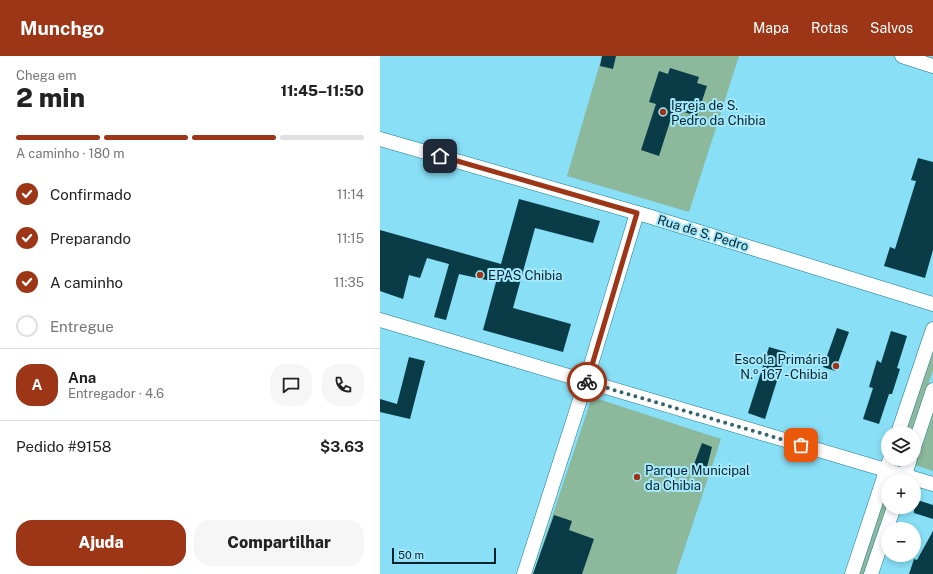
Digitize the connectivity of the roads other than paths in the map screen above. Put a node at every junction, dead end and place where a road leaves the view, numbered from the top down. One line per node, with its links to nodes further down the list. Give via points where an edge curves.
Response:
1 (902, 56): 2 (street)
2 (933, 66)
3 (380, 139): 4 (street, Rua de S. Pedro)
4 (637, 213): 5 (street, Rua de S. Pedro); 8 (street)
5 (933, 304)
6 (380, 320): 8 (street)
7 (933, 329): 10 (street)
8 (586, 381): 12 (street); 19 (street)
9 (933, 390): 11 (street)
10 (900, 426)
11 (921, 426)
12 (881, 462)
13 (887, 466): 20 (street)
14 (890, 466): 15 (street)
15 (899, 474)
16 (921, 482): 17 (street)
17 (933, 484)
18 (892, 514): 21 (street)
19 (524, 574)
20 (852, 574)
21 (872, 574)

